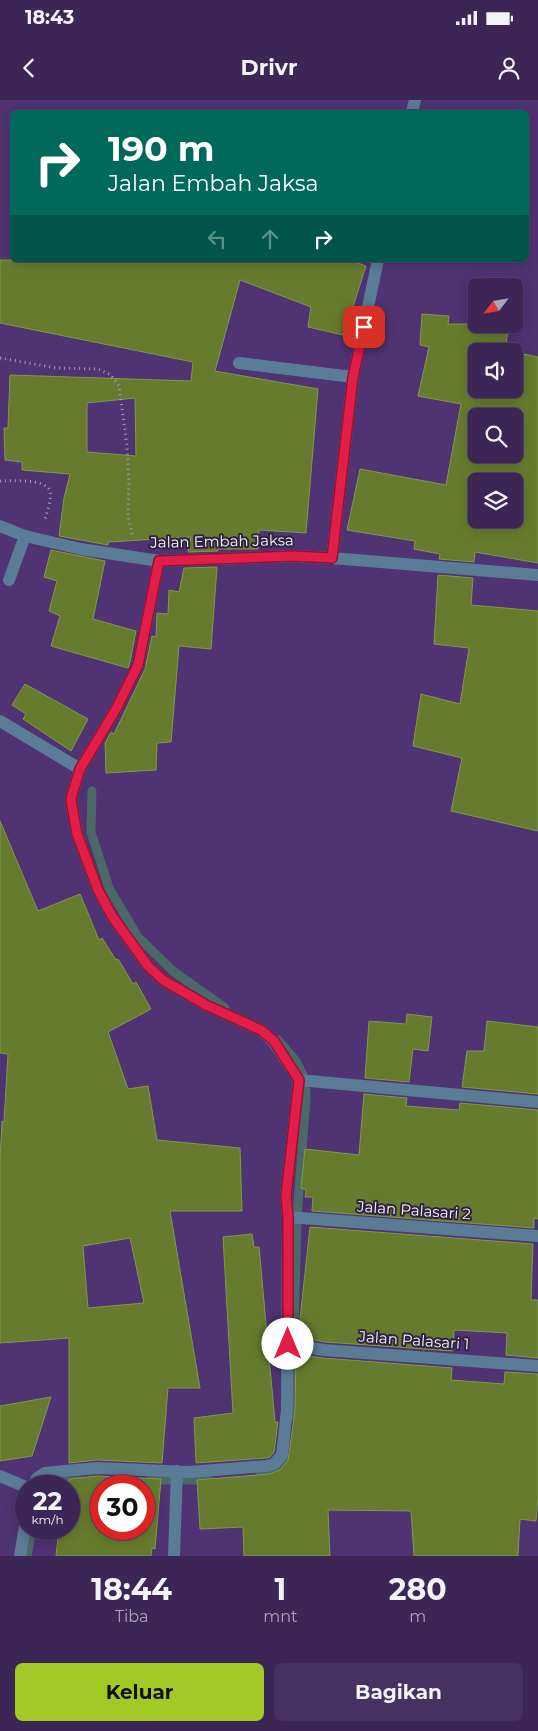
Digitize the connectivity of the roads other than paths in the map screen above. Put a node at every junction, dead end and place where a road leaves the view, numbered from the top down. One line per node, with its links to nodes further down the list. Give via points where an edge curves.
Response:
1 (378, 262): 3 (street)
2 (239, 363): 3 (street)
3 (353, 377): 6 (street)
4 (0, 526): 5 (street, Jalan Embah Jaksa)
5 (25, 536): 7 (street, Jalan Embah Jaksa, via 81,549); 9 (street)
6 (332, 558): 7 (street, Jalan Embah Jaksa, via 293,556); 8 (street, Jalan Embah Jaksa)
7 (159, 561): 11 (street, via 138,665)
8 (538, 575)
9 (10, 580)
10 (0, 721): 11 (street)
11 (80, 769): 12 (street, via 71,800 74,821 98,890 112,916 148,966 163,980 206,1005 261,1030 274,1041)
12 (299, 1080): 13 (street); 14 (street, via 286,1196)
13 (538, 1102)
14 (288, 1217): 15 (street, Jalan Palasari 2); 16 (street)
15 (538, 1236)
16 (288, 1344): 17 (street, Jalan Palasari 1, via 324,1350); 18 (street, via 287,1410 284,1448 279,1459 267,1466)
17 (538, 1366)
18 (176, 1471): 19 (street, via 97,1468); 24 (street)
19 (42, 1475)
20 (0, 1476): 21 (street)
21 (15, 1482)
22 (23, 1540): 23 (street)
23 (20, 1556)
24 (174, 1556)

